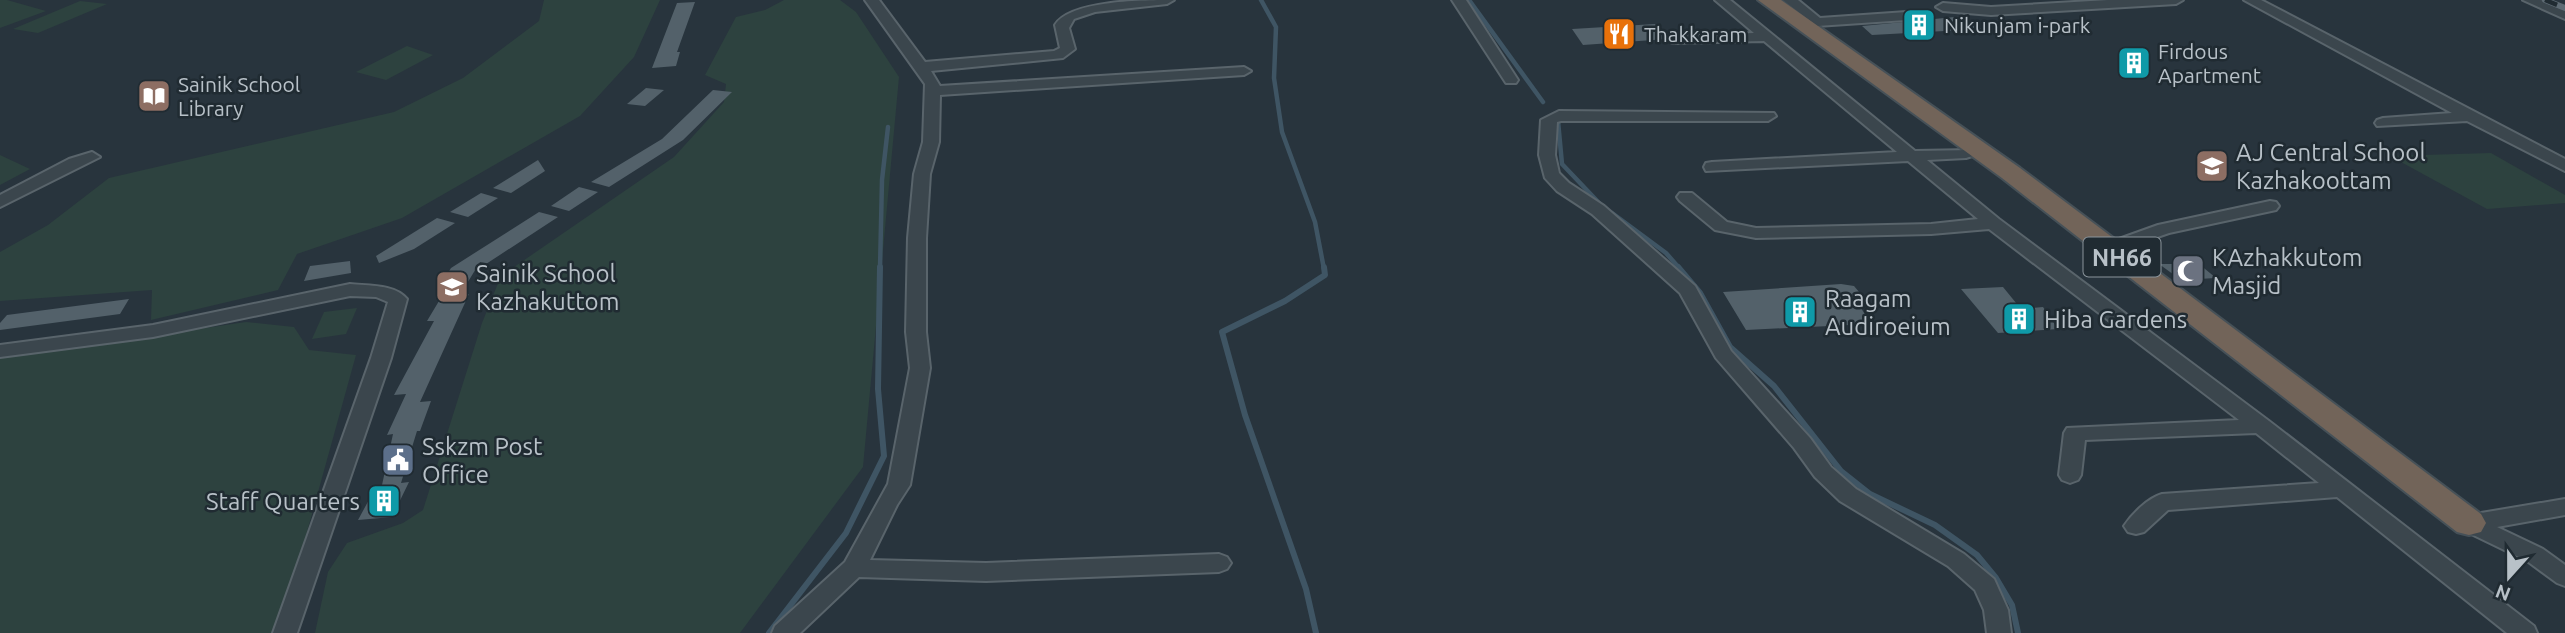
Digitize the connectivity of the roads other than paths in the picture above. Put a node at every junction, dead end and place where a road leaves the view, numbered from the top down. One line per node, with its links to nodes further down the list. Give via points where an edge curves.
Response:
1 (872, 0): 15 (street)
2 (1167, 0): 15 (street, via 1070,15 1061,30 1068,49 1058,55)
3 (1459, 0): 17 (street)
4 (1722, 0): 13 (street)
5 (1768, 0): 31 (highway, NH66)
6 (1790, 0): 11 (street, via 1816,22)
7 (2176, 0): 10 (street, via 1992,11)
8 (2251, 0): 20 (street)
9 (2530, 0): 12 (street)
10 (1943, 7)
11 (1920, 15)
12 (2565, 15)
13 (1766, 37): 14 (street); 24 (street)
14 (1677, 40)
15 (922, 67): 18 (street, via 933,83)
16 (1244, 71): 18 (street)
17 (1511, 80)
18 (932, 91): 40 (street, via 931,142 922,174 917,239 920,368 899,485)
19 (1768, 116): 44 (street, via 1559,116 1549,120 1551,174 1688,290 1723,354 1823,472 1848,495 1956,560 1985,585 1996,610)
20 (2468, 116): 21 (street); 25 (street)
21 (2383, 123)
22 (1966, 153): 24 (street)
23 (92, 156): 28 (street)
24 (1911, 156): 26 (street); 30 (street)
25 (2565, 166)
26 (1712, 167)
27 (1686, 197): 30 (street, via 1721,226 1756,233)
28 (0, 202)
29 (2270, 206): 31 (street, via 2164,229)
30 (1993, 223): 33 (street)
31 (2110, 248): 37 (highway, NH66)
32 (0, 351): 42 (street, via 153,331 351,290 398,299)
33 (2261, 426): 34 (street, via 2075,433); 35 (street)
34 (2070, 475)
35 (2341, 489): 38 (street, via 2162,502); 45 (street)
36 (2565, 507): 37 (street)
37 (2469, 523): 41 (street, via 2535,555)
38 (2136, 526)
39 (1219, 563): 40 (street, via 986,572)
40 (854, 568): 43 (street)
41 (2565, 576)
42 (285, 633)
43 (784, 633)
44 (1999, 633)
45 (2525, 633)

